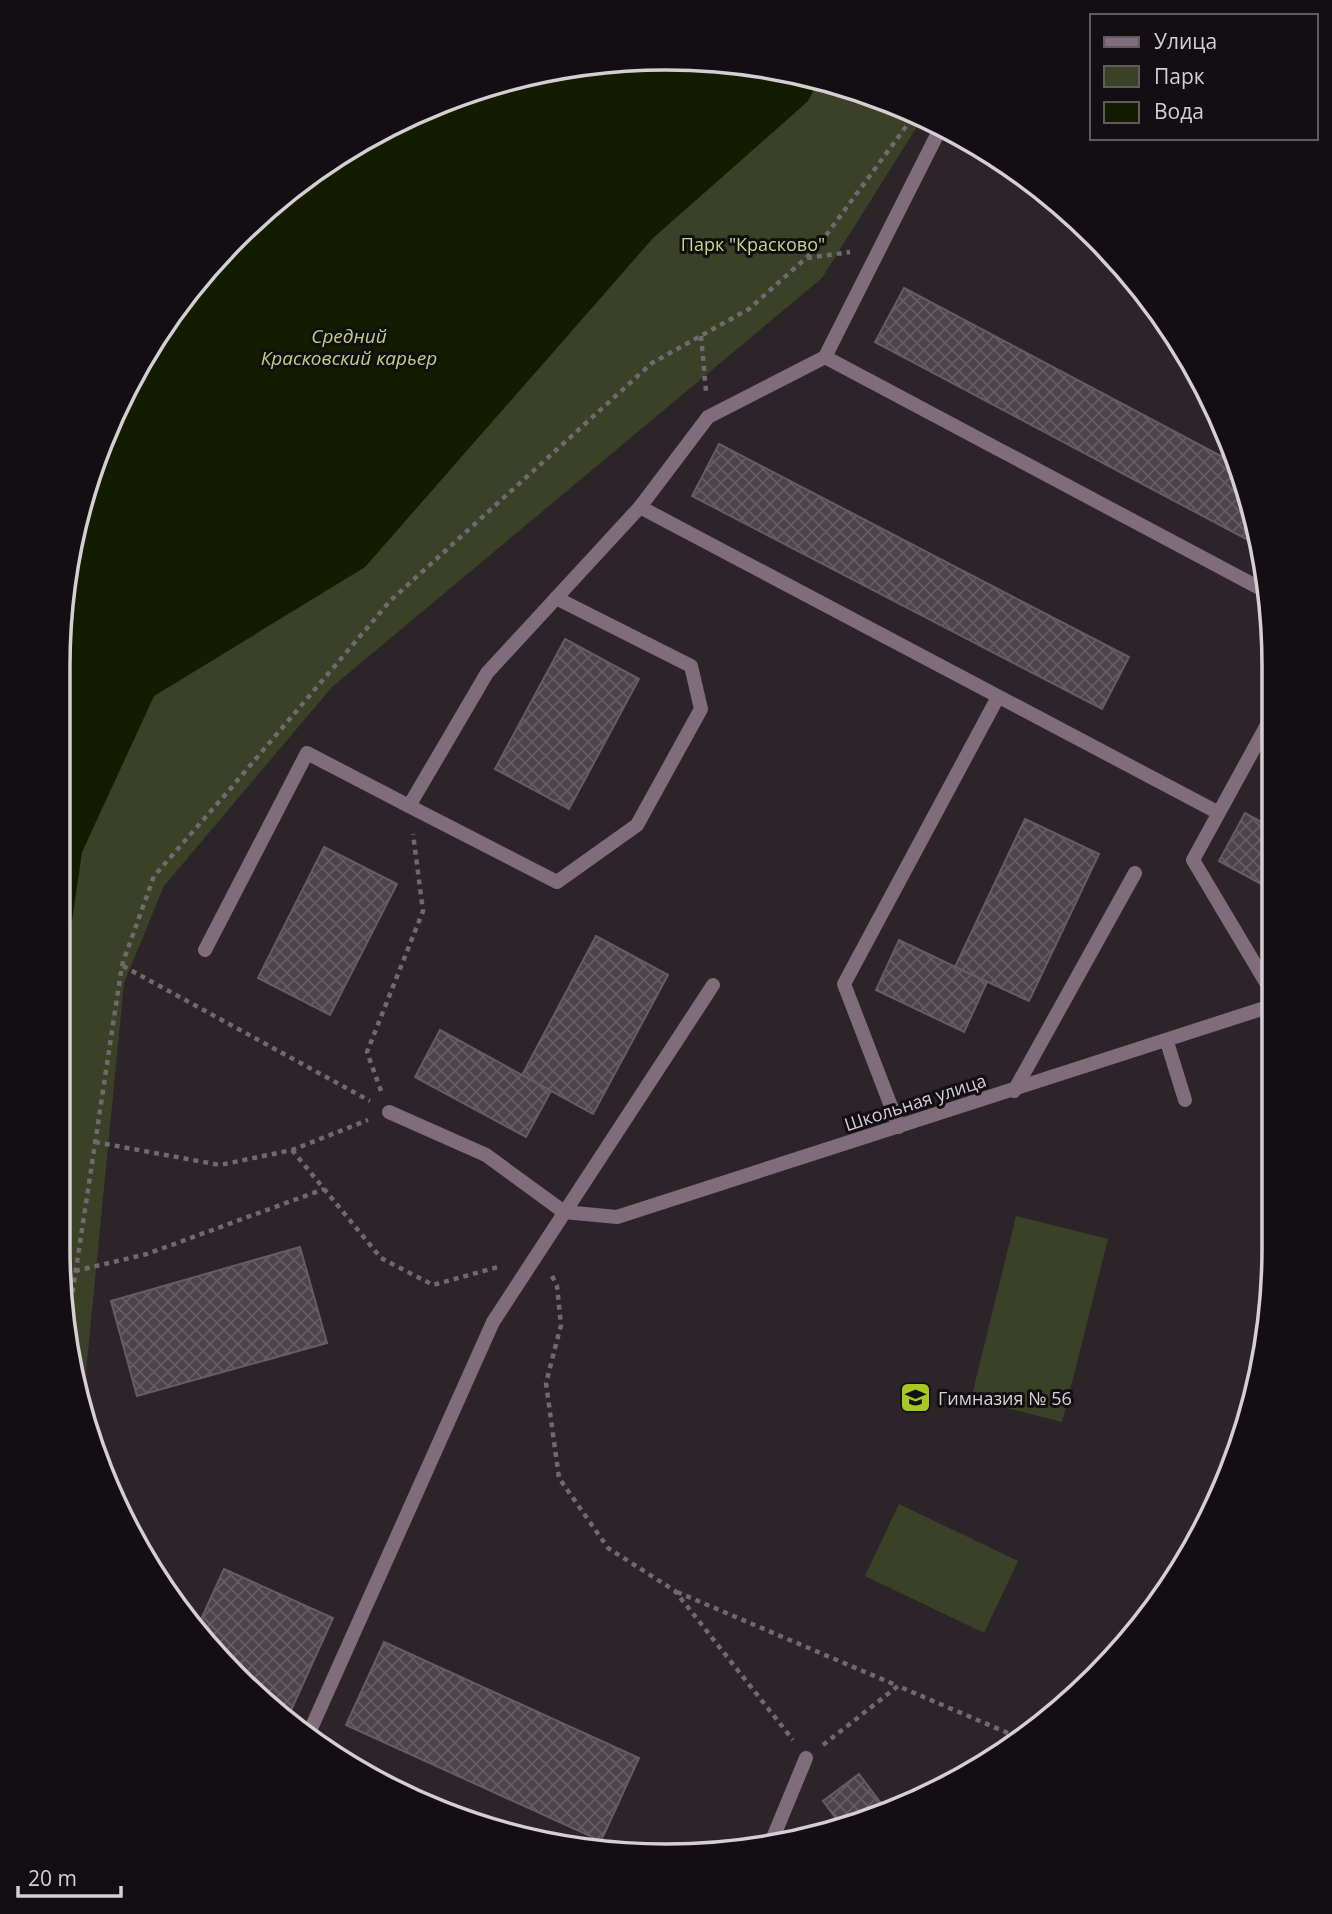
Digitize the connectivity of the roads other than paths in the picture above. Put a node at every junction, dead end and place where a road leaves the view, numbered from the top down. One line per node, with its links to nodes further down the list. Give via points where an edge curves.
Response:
1 (937, 135): 2 (street)
2 (825, 357): 3 (street, via 708,417); 4 (street)
3 (640, 507): 5 (street); 6 (street)
4 (1257, 587)
5 (556, 598): 8 (street, via 487,673); 8 (street, via 691,666 701,709 637,825 557,881)
6 (998, 697): 9 (street); 19 (street, via 844,984)
7 (1262, 733): 9 (street)
8 (409, 806): 11 (street, via 307,753)
9 (1217, 812): 12 (street, via 1193,860)
10 (1135, 873): 16 (street)
11 (205, 950)
12 (1262, 976)
13 (713, 985): 20 (street)
14 (1262, 1009): 15 (street, Школьная улица)
15 (1167, 1042): 16 (street, Школьная улица); 17 (street)
16 (1014, 1091): 19 (street, Школьная улица)
17 (1185, 1100)
18 (389, 1112): 20 (street, via 486,1155)
19 (899, 1127): 20 (street, Школьная улица, via 617,1217)
20 (564, 1212): 21 (street, via 493,1322)
21 (312, 1727)
22 (806, 1758): 23 (street)
23 (774, 1834)

